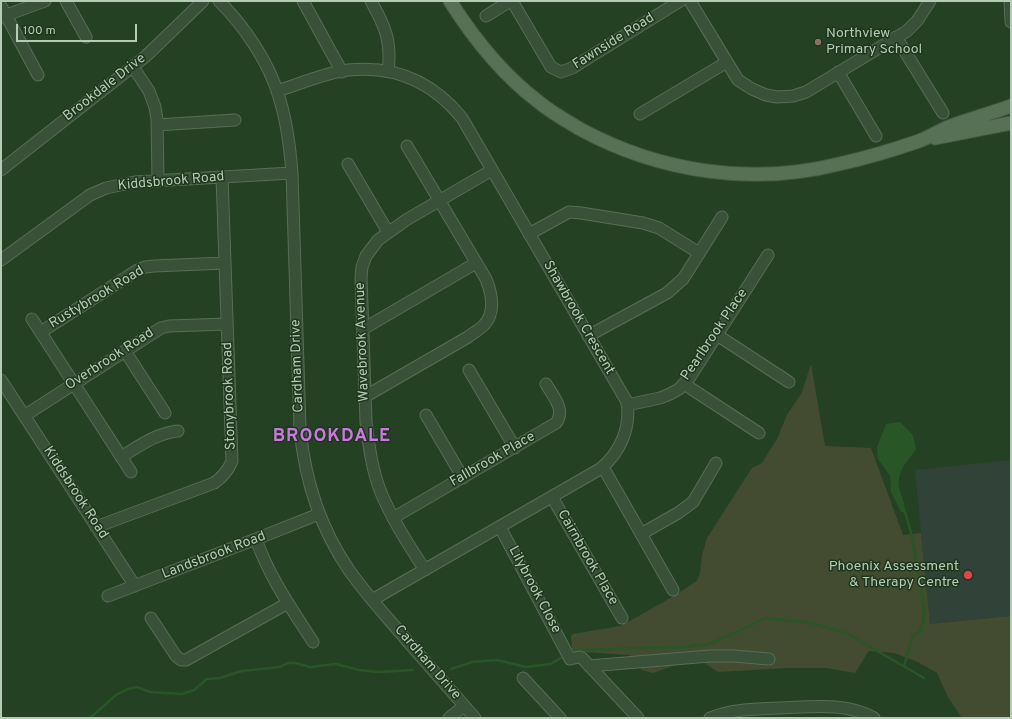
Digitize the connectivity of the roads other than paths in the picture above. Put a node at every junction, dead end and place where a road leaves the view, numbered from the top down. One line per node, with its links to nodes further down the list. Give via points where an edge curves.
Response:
1 (45, 1): 13 (street)
2 (66, 1): 16 (street)
3 (203, 1): 19 (street, Brookdale Drive)
4 (219, 1): 24 (street, Cardham Drive, via 233,15 257,50)
5 (303, 1): 21 (street)
6 (371, 1): 20 (street, via 383,22 390,57)
7 (450, 1): 32 (main road, via 493,59 540,104 591,135 650,159 711,172 749,175 781,173 839,164)
8 (511, 1): 9 (street, Fawnside Road, via 551,67 561,72 572,68); 14 (street, Fawnside Road)
9 (680, 1)
10 (690, 1): 18 (street)
11 (930, 1): 17 (street, via 917,21)
12 (1010, 1): 15 (street)
13 (3, 13): 23 (street)
14 (486, 16)
15 (1011, 22)
16 (86, 37)
17 (896, 37): 22 (street); 26 (street)
18 (727, 62): 22 (street, via 738,80 752,89 777,98 806,92); 27 (street)
19 (133, 67): 30 (street, via 149,91 155,107); 35 (street, Brookdale Drive)
20 (388, 71): 21 (street, Shawbrook Crescent, via 368,69); 36 (street, Shawbrook Crescent, via 428,86 453,107)
21 (342, 72): 24 (street, Shawbrook Crescent)
22 (838, 72): 31 (street)
23 (38, 75)
24 (277, 91): 37 (street, Cardham Drive, via 290,144)
25 (1011, 106): 32 (main road, via 949,127)
26 (943, 113)
27 (640, 114)
28 (235, 120): 30 (street)
29 (1011, 122): 32 (main road)
30 (157, 125): 39 (street)
31 (876, 136)
32 (920, 140)
33 (407, 146): 40 (street)
34 (348, 164): 42 (street)
35 (1, 170)
36 (492, 170): 40 (street, Wavebrook Avenue); 43 (street, Shawbrook Crescent)
37 (292, 173): 38 (street, Kiddsbrook Road); 76 (street, Cardham Drive, via 300,429 309,482)
38 (222, 177): 39 (street, Kiddsbrook Road); 47 (street, Stonybrook Road)
39 (158, 181): 46 (street, Kiddsbrook Road, via 135,182 106,188 90,195)
40 (440, 201): 42 (street, Wavebrook Avenue); 48 (street)
41 (722, 217): 44 (street)
42 (388, 232): 51 (street, Wavebrook Avenue, via 371,247 362,267)
43 (529, 234): 44 (street, via 569,212 581,213 659,228); 54 (street, Shawbrook Crescent)
44 (699, 253): 54 (street, via 683,279 667,293)
45 (768, 255): 53 (street, Pearlbrook Place)
46 (1, 260)
47 (225, 263): 50 (street, Stonybrook Road); 52 (street, Rustybrook Road, via 145,267)
48 (476, 263): 51 (street); 62 (street, via 490,289 489,318 468,337)
49 (32, 319): 52 (street, Rustybrook Road)
50 (227, 324): 55 (street, Overbrook Road, via 161,328); 78 (street, Stonybrook Road, via 232,456 229,470 221,478 203,488)
51 (363, 329): 62 (street, Wavebrook Avenue)
52 (41, 332): 59 (street, Rustybrook Road)
53 (717, 335): 58 (street); 61 (street, Pearlbrook Place)
54 (588, 336): 63 (street, Shawbrook Crescent)
55 (125, 351): 59 (street, Overbrook Road); 64 (street)
56 (469, 370): 69 (street)
57 (1, 380): 66 (street, Kiddsbrook Road)
58 (788, 382)
59 (74, 384): 66 (street, Overbrook Road); 70 (street, Rustybrook Road)
60 (546, 384): 69 (street, Fallbrook Place, via 560,409 559,418 556,423)
61 (684, 384): 63 (street, Pearlbrook Place, via 665,396); 68 (street)
62 (366, 396): 77 (street, Wavebrook Avenue, via 366,422 374,470)
63 (627, 405): 72 (street, via 629,414 621,444)
64 (165, 413)
65 (426, 415): 74 (street)
66 (24, 416): 78 (street, Kiddsbrook Road)
67 (178, 430): 70 (street, via 152,438)
68 (759, 433)
69 (515, 448): 74 (street, Fallbrook Place)
70 (121, 457): 73 (street, Rustybrook Road)
71 (716, 463): 80 (street, via 693,502)
72 (603, 467): 75 (street); 80 (street)
73 (131, 472)
74 (463, 478): 77 (street, Fallbrook Place)
75 (552, 497): 79 (street); 89 (street, Cairnbrook Place)
76 (319, 514): 81 (street, Landsbrook Road); 86 (street, Cardham Drive, via 346,566)
77 (393, 518): 82 (street, Wavebrook Avenue)
78 (96, 527): 83 (street, Kiddsbrook Road)
79 (500, 527): 82 (street); 92 (street, Lilybrook Close, via 570,659 582,658)
80 (641, 534): 84 (street)
81 (256, 539): 83 (street, Landsbrook Road); 87 (street, via 262,557)
82 (425, 570): 86 (street)
83 (135, 586): 85 (street, Landsbrook Road)
84 (673, 590)
85 (108, 596)
86 (372, 600): 94 (street, Cardham Drive)
87 (288, 603): 88 (street, via 186,660 176,656); 90 (street)
88 (152, 618)
89 (622, 618)
90 (313, 642)
91 (769, 659): 92 (street, via 710,656)
92 (590, 666): 98 (street)
93 (523, 678): 97 (street)
94 (464, 706): 95 (street); 96 (street, Cardham Drive)
95 (449, 718)
96 (475, 718)
97 (560, 718)
98 (638, 718)
99 (710, 718): 100 (street, via 748,709 827,706 844,708)
100 (874, 718)

